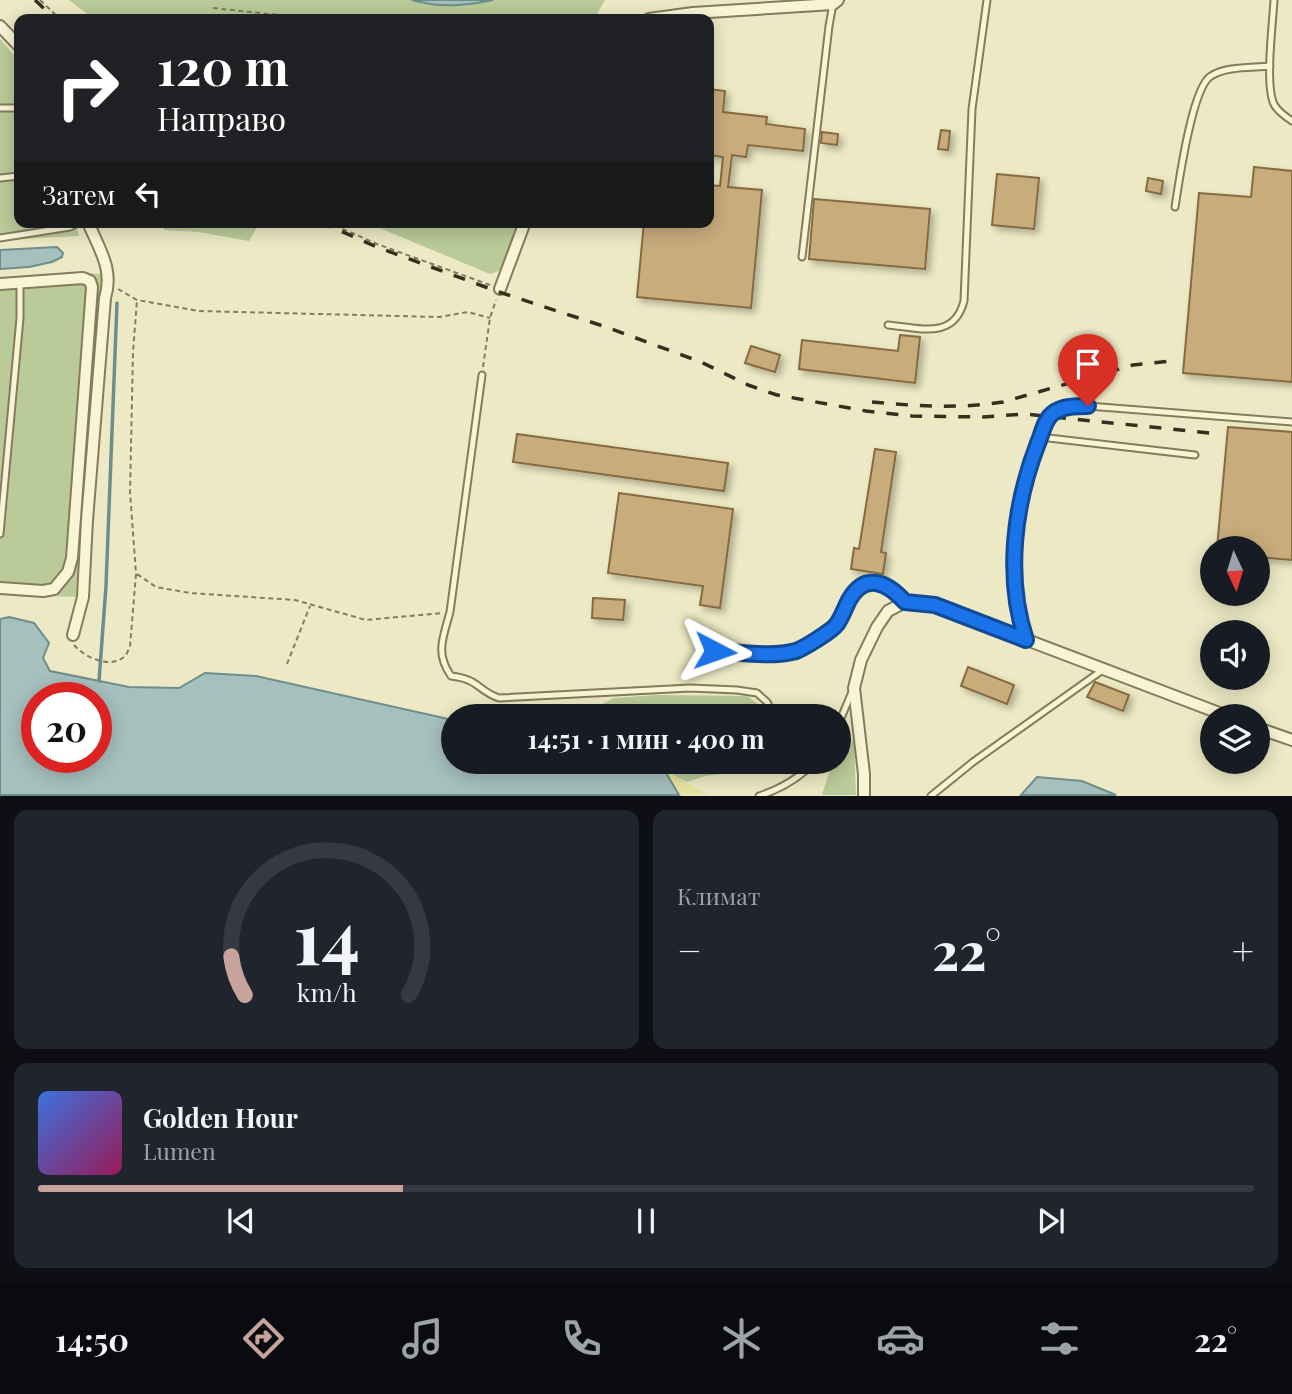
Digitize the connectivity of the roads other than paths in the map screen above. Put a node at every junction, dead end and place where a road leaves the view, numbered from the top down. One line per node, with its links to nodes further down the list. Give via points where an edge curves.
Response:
1 (987, 0): 18 (lane, via 972,109 960,316 942,328)
2 (1274, 0): 7 (lane)
3 (836, 2): 4 (street); 14 (lane, via 829,26)
4 (685, 14)
5 (0, 26): 6 (street)
6 (14, 41)
7 (1270, 66): 8 (lane, via 1274,105); 9 (lane, via 1229,70 1211,75 1203,83)
8 (1292, 121)
9 (1175, 207)
10 (65, 228): 13 (lane)
11 (91, 228): 26 (street, via 108,269 109,283 83,597)
12 (523, 228): 17 (street)
13 (0, 238)
14 (802, 257)
15 (20, 282): 16 (street); 23 (lane); 24 (street, via 83,278 90,281 92,298 68,572 54,589)
16 (0, 284)
17 (500, 289)
18 (888, 325)
19 (482, 374): 31 (lane, via 450,612 440,650 451,677 467,678 499,698 690,688 757,693)
20 (1292, 422): 21 (lane, via 1074,406 1050,415)
21 (1040, 438): 22 (lane); 27 (lane, via 1028,468 1013,542 1018,617)
22 (1195, 456)
23 (0, 534)
24 (0, 588)
25 (905, 602): 27 (street, via 935,605); 28 (lane, via 894,589 869,582 850,597 835,626 798,650 773,654); 30 (street, via 888,611 877,626 860,660)
26 (73, 635)
27 (1026, 640): 29 (street)
28 (715, 651)
29 (1104, 669): 33 (street); 39 (lane)
30 (854, 688): 32 (lane); 38 (street)
31 (768, 704)
32 (847, 704)
33 (1200, 706)
34 (1270, 732): 35 (street)
35 (1292, 740)
36 (800, 774): 37 (lane)
37 (759, 796)
38 (863, 796)
39 (931, 796)

